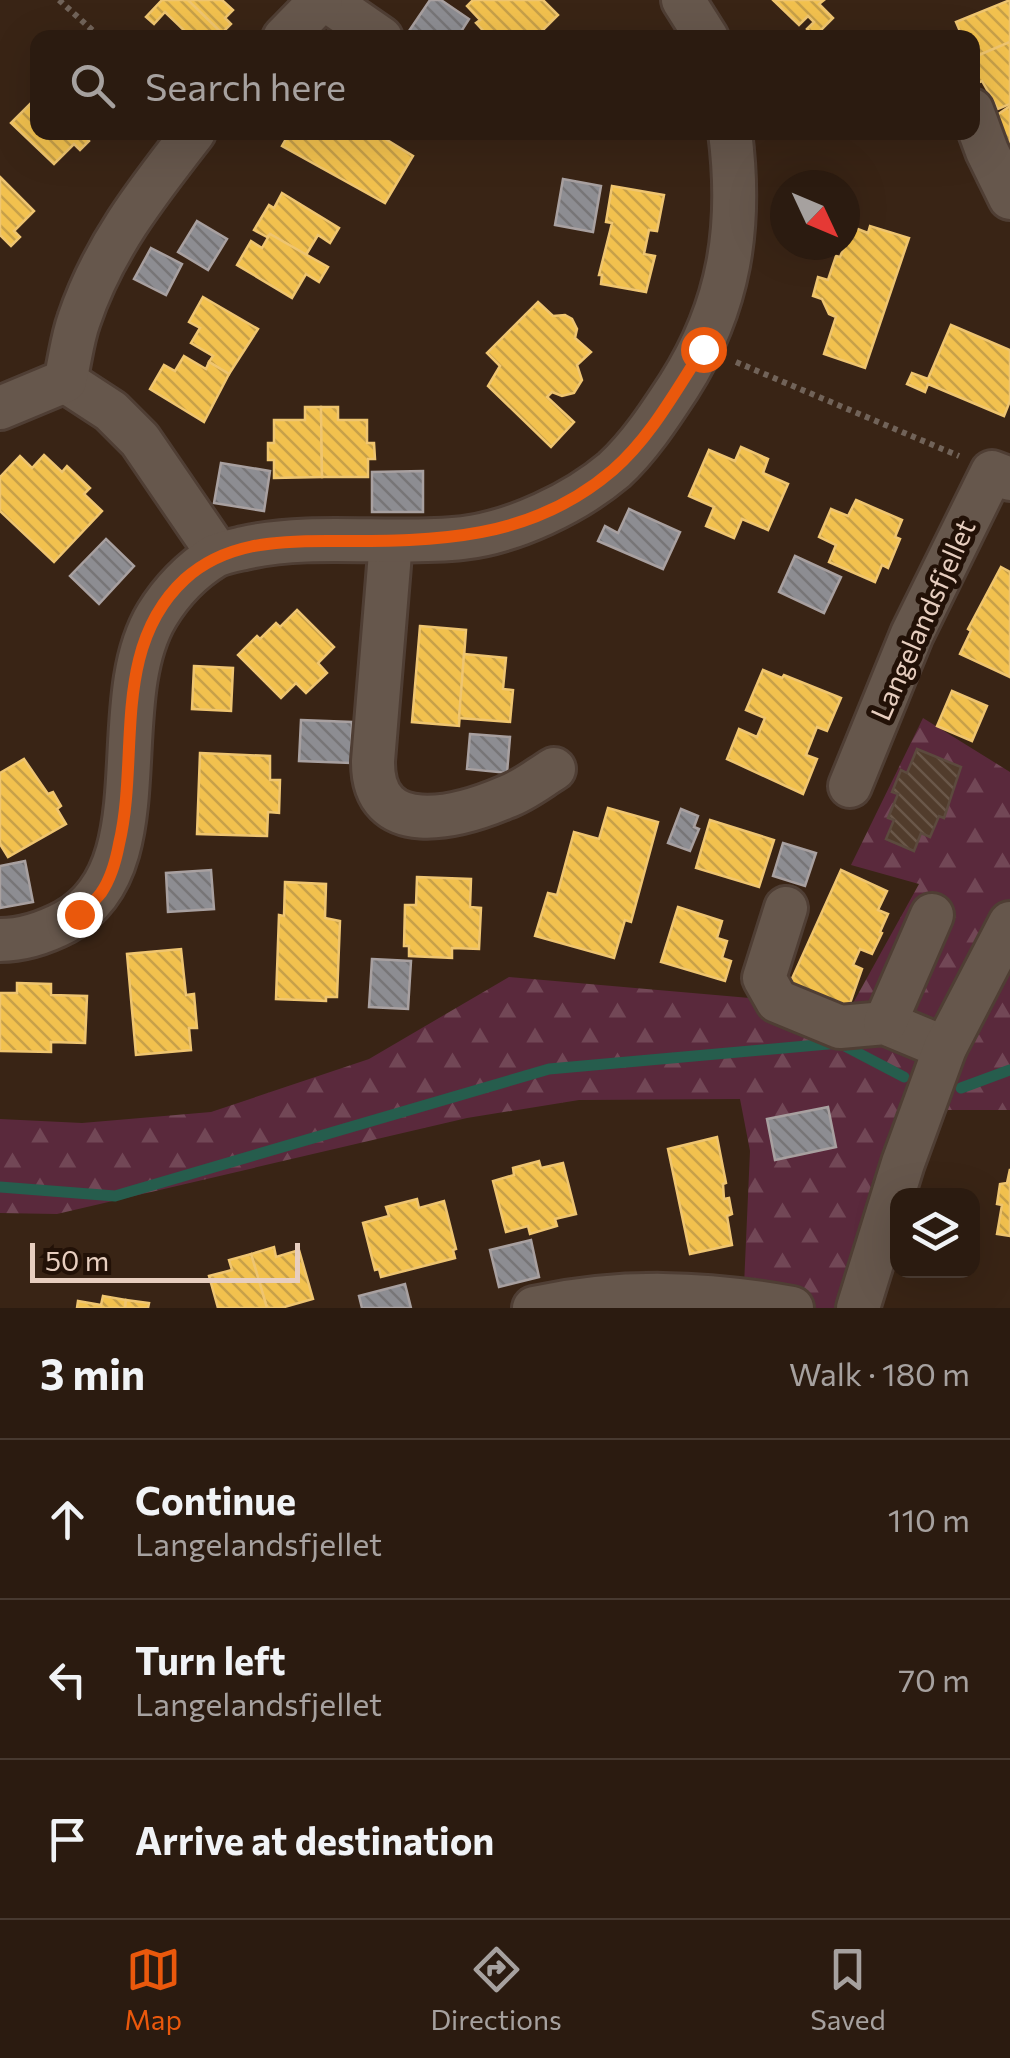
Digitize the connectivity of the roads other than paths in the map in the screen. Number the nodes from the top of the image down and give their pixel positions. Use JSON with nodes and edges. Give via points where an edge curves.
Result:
{"nodes":[{"id":1,"x":323,"y":0,"type":"edge"},
{"id":2,"x":683,"y":0,"type":"edge"},
{"id":3,"x":292,"y":30,"type":"edge"},
{"id":4,"x":368,"y":30,"type":"edge"},
{"id":5,"x":702,"y":30,"type":"edge"},
{"id":6,"x":980,"y":132,"type":"edge"},
{"id":7,"x":188,"y":140,"type":"edge"},
{"id":8,"x":731,"y":140,"type":"edge"},
{"id":9,"x":1010,"y":198,"type":"edge"},
{"id":10,"x":65,"y":381,"type":"junction"},
{"id":11,"x":0,"y":408,"type":"edge"},
{"id":12,"x":1001,"y":476,"type":"edge"},
{"id":13,"x":391,"y":541,"type":"junction"},
{"id":14,"x":218,"y":554,"type":"junction"},
{"id":15,"x":554,"y":769,"type":"dead end"},
{"id":16,"x":850,"y":786,"type":"dead end"},
{"id":17,"x":786,"y":908,"type":"dead end"},
{"id":18,"x":932,"y":914,"type":"dead end"},
{"id":19,"x":1010,"y":923,"type":"edge"},
{"id":20,"x":0,"y":940,"type":"edge"},
{"id":21,"x":992,"y":985,"type":"edge"},
{"id":22,"x":884,"y":1023,"type":"junction"},
{"id":23,"x":946,"y":1048,"type":"junction"},
{"id":24,"x":534,"y":1308,"type":"edge"},
{"id":25,"x":792,"y":1308,"type":"edge"},
{"id":26,"x":858,"y":1308,"type":"edge"}],
"edges":[{"from":1,"to":3,"type":"street"},
{"from":1,"to":4,"type":"street"},
{"from":2,"to":5,"type":"street"},
{"from":6,"to":9,"type":"street"},
{"from":7,"to":10,"type":"street","via":[[99,268]]},
{"from":8,"to":13,"type":"street","via":[[733,230],[723,295],[703,349],[655,423],[613,470],[514,525],[466,538]]},
{"from":10,"to":11,"type":"street"},
{"from":10,"to":14,"type":"street","via":[[140,440]]},
{"from":12,"to":16,"type":"street","name":"Langelandsfjellet","via":[[912,634]]},
{"from":13,"to":14,"type":"street","via":[[274,542]]},
{"from":13,"to":15,"type":"street","via":[[373,761],[377,793],[396,812],[453,813],[509,796]]},
{"from":14,"to":20,"type":"street","via":[[183,581],[156,616],[139,658],[126,818],[101,893],[50,930]]},
{"from":17,"to":22,"type":"street","via":[[764,978],[777,1001],[840,1027]]},
{"from":18,"to":22,"type":"street"},
{"from":19,"to":21,"type":"street"},
{"from":21,"to":23,"type":"street"},
{"from":22,"to":23,"type":"street"},
{"from":23,"to":26,"type":"street"},
{"from":24,"to":25,"type":"street","via":[[642,1293]]}]}
